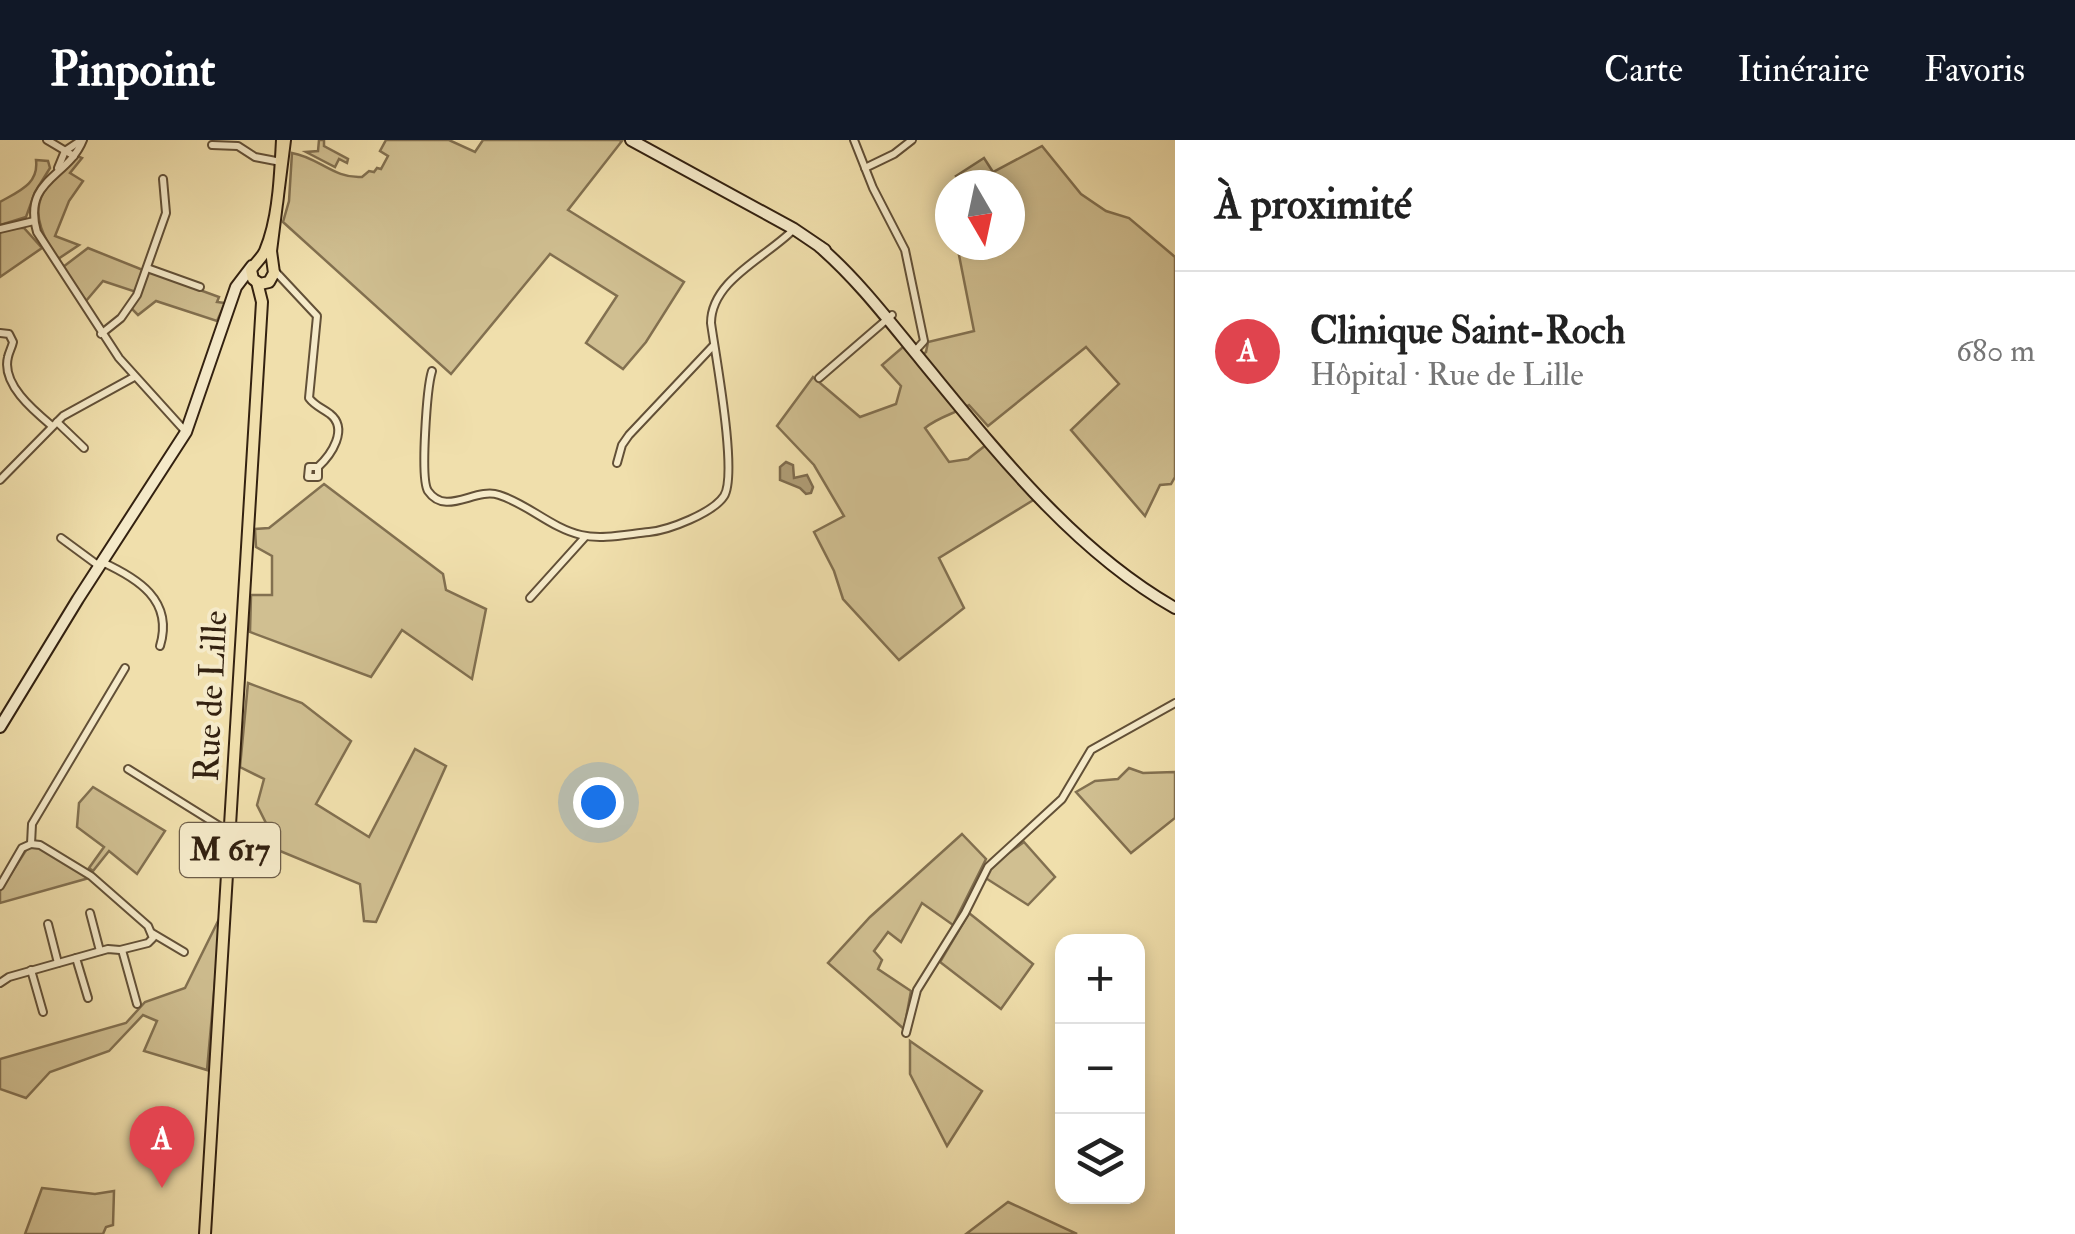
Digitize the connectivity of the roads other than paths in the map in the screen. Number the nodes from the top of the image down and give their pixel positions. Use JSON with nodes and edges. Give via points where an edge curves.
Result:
{"nodes":[{"id":1,"x":47,"y":140,"type":"edge"},
{"id":2,"x":82,"y":140,"type":"edge"},
{"id":3,"x":284,"y":140,"type":"edge"},
{"id":4,"x":631,"y":140,"type":"edge"},
{"id":5,"x":854,"y":140,"type":"edge"},
{"id":6,"x":912,"y":140,"type":"edge"},
{"id":7,"x":212,"y":145,"type":"dead end"},
{"id":8,"x":64,"y":151,"type":"junction"},
{"id":9,"x":74,"y":156,"type":"junction"},
{"id":10,"x":280,"y":162,"type":"junction"},
{"id":11,"x":865,"y":168,"type":"junction"},
{"id":12,"x":57,"y":169,"type":"junction"},
{"id":13,"x":163,"y":179,"type":"dead end"},
{"id":14,"x":34,"y":221,"type":"junction"},
{"id":15,"x":0,"y":228,"type":"edge"},
{"id":16,"x":794,"y":229,"type":"junction"},
{"id":17,"x":254,"y":264,"type":"junction"},
{"id":18,"x":147,"y":268,"type":"junction"},
{"id":19,"x":272,"y":274,"type":"junction"},
{"id":20,"x":255,"y":282,"type":"junction"},
{"id":21,"x":200,"y":287,"type":"dead end"},
{"id":22,"x":890,"y":317,"type":"junction"},
{"id":23,"x":226,"y":322,"type":"junction"},
{"id":24,"x":0,"y":334,"type":"edge"},
{"id":25,"x":101,"y":334,"type":"junction"},
{"id":26,"x":714,"y":346,"type":"junction"},
{"id":27,"x":917,"y":350,"type":"junction"},
{"id":28,"x":3,"y":357,"type":"edge"},
{"id":29,"x":716,"y":366,"type":"junction"},
{"id":30,"x":694,"y":369,"type":"junction"},
{"id":31,"x":432,"y":370,"type":"dead end"},
{"id":32,"x":134,"y":377,"type":"junction"},
{"id":33,"x":819,"y":378,"type":"dead end"},
{"id":34,"x":257,"y":382,"type":"junction"},
{"id":35,"x":54,"y":424,"type":"junction"},
{"id":36,"x":186,"y":432,"type":"junction"},
{"id":37,"x":84,"y":448,"type":"dead end"},
{"id":38,"x":618,"y":463,"type":"dead end"},
{"id":39,"x":318,"y":468,"type":"dead end"},
{"id":40,"x":0,"y":480,"type":"edge"},
{"id":41,"x":586,"y":536,"type":"junction"},
{"id":42,"x":61,"y":538,"type":"dead end"},
{"id":43,"x":100,"y":564,"type":"junction"},
{"id":44,"x":530,"y":598,"type":"dead end"},
{"id":45,"x":1175,"y":608,"type":"edge"},
{"id":46,"x":160,"y":646,"type":"dead end"},
{"id":47,"x":125,"y":668,"type":"dead end"},
{"id":48,"x":1175,"y":703,"type":"edge"},
{"id":49,"x":0,"y":727,"type":"edge"},
{"id":50,"x":128,"y":768,"type":"dead end"},
{"id":51,"x":230,"y":833,"type":"junction"},
{"id":52,"x":32,"y":844,"type":"junction"},
{"id":53,"x":0,"y":886,"type":"edge"},
{"id":54,"x":90,"y":913,"type":"dead end"},
{"id":55,"x":48,"y":924,"type":"dead end"},
{"id":56,"x":152,"y":933,"type":"junction"},
{"id":57,"x":122,"y":950,"type":"junction"},
{"id":58,"x":100,"y":951,"type":"junction"},
{"id":59,"x":184,"y":952,"type":"dead end"},
{"id":60,"x":76,"y":958,"type":"junction"},
{"id":61,"x":58,"y":963,"type":"junction"},
{"id":62,"x":32,"y":970,"type":"junction"},
{"id":63,"x":0,"y":984,"type":"edge"},
{"id":64,"x":88,"y":998,"type":"dead end"},
{"id":65,"x":137,"y":1004,"type":"dead end"},
{"id":66,"x":44,"y":1012,"type":"dead end"},
{"id":67,"x":906,"y":1033,"type":"dead end"},
{"id":68,"x":208,"y":1234,"type":"edge"}],
"edges":[{"from":1,"to":8,"type":"street"},
{"from":2,"to":8,"type":"street"},
{"from":2,"to":9,"type":"street"},
{"from":3,"to":10,"type":"main road","number":"M 617"},
{"from":3,"to":19,"type":"main road","name":"Rue de Lille","number":"M 617"},
{"from":4,"to":16,"type":"main road"},
{"from":5,"to":11,"type":"street"},
{"from":6,"to":11,"type":"street"},
{"from":7,"to":10,"type":"street","via":[[238,146],[255,158]]},
{"from":8,"to":9,"type":"street"},
{"from":8,"to":12,"type":"street"},
{"from":9,"to":12,"type":"street"},
{"from":10,"to":17,"type":"main road","number":"M 617","via":[[266,248]]},
{"from":11,"to":27,"type":"street","via":[[907,257],[924,341]]},
{"from":12,"to":14,"type":"street","via":[[37,194]]},
{"from":13,"to":18,"type":"street","via":[[167,210]]},
{"from":14,"to":15,"type":"street"},
{"from":14,"to":25,"type":"street"},
{"from":16,"to":22,"type":"main road","via":[[820,246]]},
{"from":16,"to":26,"type":"street","via":[[715,301]]},
{"from":17,"to":19,"type":"main road","via":[[266,261]]},
{"from":17,"to":20,"type":"main road","name":"Rue de Lille"},
{"from":17,"to":23,"type":"main road","via":[[237,285]]},
{"from":18,"to":21,"type":"street"},
{"from":18,"to":25,"type":"street","via":[[128,311]]},
{"from":19,"to":20,"type":"main road"},
{"from":19,"to":34,"type":"main road","name":"Rue de Lille","number":"M 617"},
{"from":19,"to":39,"type":"street","via":[[318,318],[309,398],[337,423],[335,448]]},
{"from":20,"to":23,"type":"main road","via":[[241,287]]},
{"from":20,"to":34,"type":"main road","name":"Rue de Lille","number":"M 617","via":[[262,297]]},
{"from":22,"to":27,"type":"main road"},
{"from":22,"to":33,"type":"street"},
{"from":23,"to":36,"type":"main road"},
{"from":24,"to":28,"type":"street","via":[[14,342]]},
{"from":25,"to":32,"type":"street"},
{"from":26,"to":29,"type":"street"},
{"from":26,"to":30,"type":"street"},
{"from":27,"to":45,"type":"main road","via":[[1038,495],[1096,551]]},
{"from":28,"to":35,"type":"street","via":[[23,399]]},
{"from":29,"to":30,"type":"street"},
{"from":29,"to":41,"type":"street","via":[[729,465],[723,498],[663,530]]},
{"from":30,"to":38,"type":"street","via":[[629,435]]},
{"from":31,"to":41,"type":"street","via":[[423,474],[429,493],[448,503],[497,494]]},
{"from":32,"to":35,"type":"street"},
{"from":32,"to":36,"type":"street"},
{"from":34,"to":51,"type":"main road","name":"Rue de Lille","number":"M 617"},
{"from":35,"to":37,"type":"street"},
{"from":35,"to":40,"type":"street"},
{"from":36,"to":43,"type":"main road"},
{"from":41,"to":44,"type":"street"},
{"from":42,"to":43,"type":"street"},
{"from":43,"to":46,"type":"street","via":[[132,575],[150,594],[162,622]]},
{"from":43,"to":49,"type":"main road"},
{"from":47,"to":52,"type":"street","via":[[32,824]]},
{"from":48,"to":67,"type":"street","via":[[1094,748],[1062,799],[991,863],[917,990]]},
{"from":50,"to":51,"type":"street"},
{"from":51,"to":68,"type":"main road","name":"Rue de Lille","number":"M 617"},
{"from":52,"to":53,"type":"street","via":[[22,848]]},
{"from":52,"to":56,"type":"street","via":[[91,876]]},
{"from":54,"to":58,"type":"street"},
{"from":55,"to":61,"type":"street"},
{"from":56,"to":57,"type":"street","via":[[150,942]]},
{"from":56,"to":59,"type":"street"},
{"from":57,"to":58,"type":"street"},
{"from":57,"to":65,"type":"street"},
{"from":58,"to":60,"type":"street"},
{"from":60,"to":61,"type":"street"},
{"from":60,"to":64,"type":"street"},
{"from":61,"to":62,"type":"street"},
{"from":62,"to":63,"type":"street"},
{"from":62,"to":66,"type":"street"}]}
